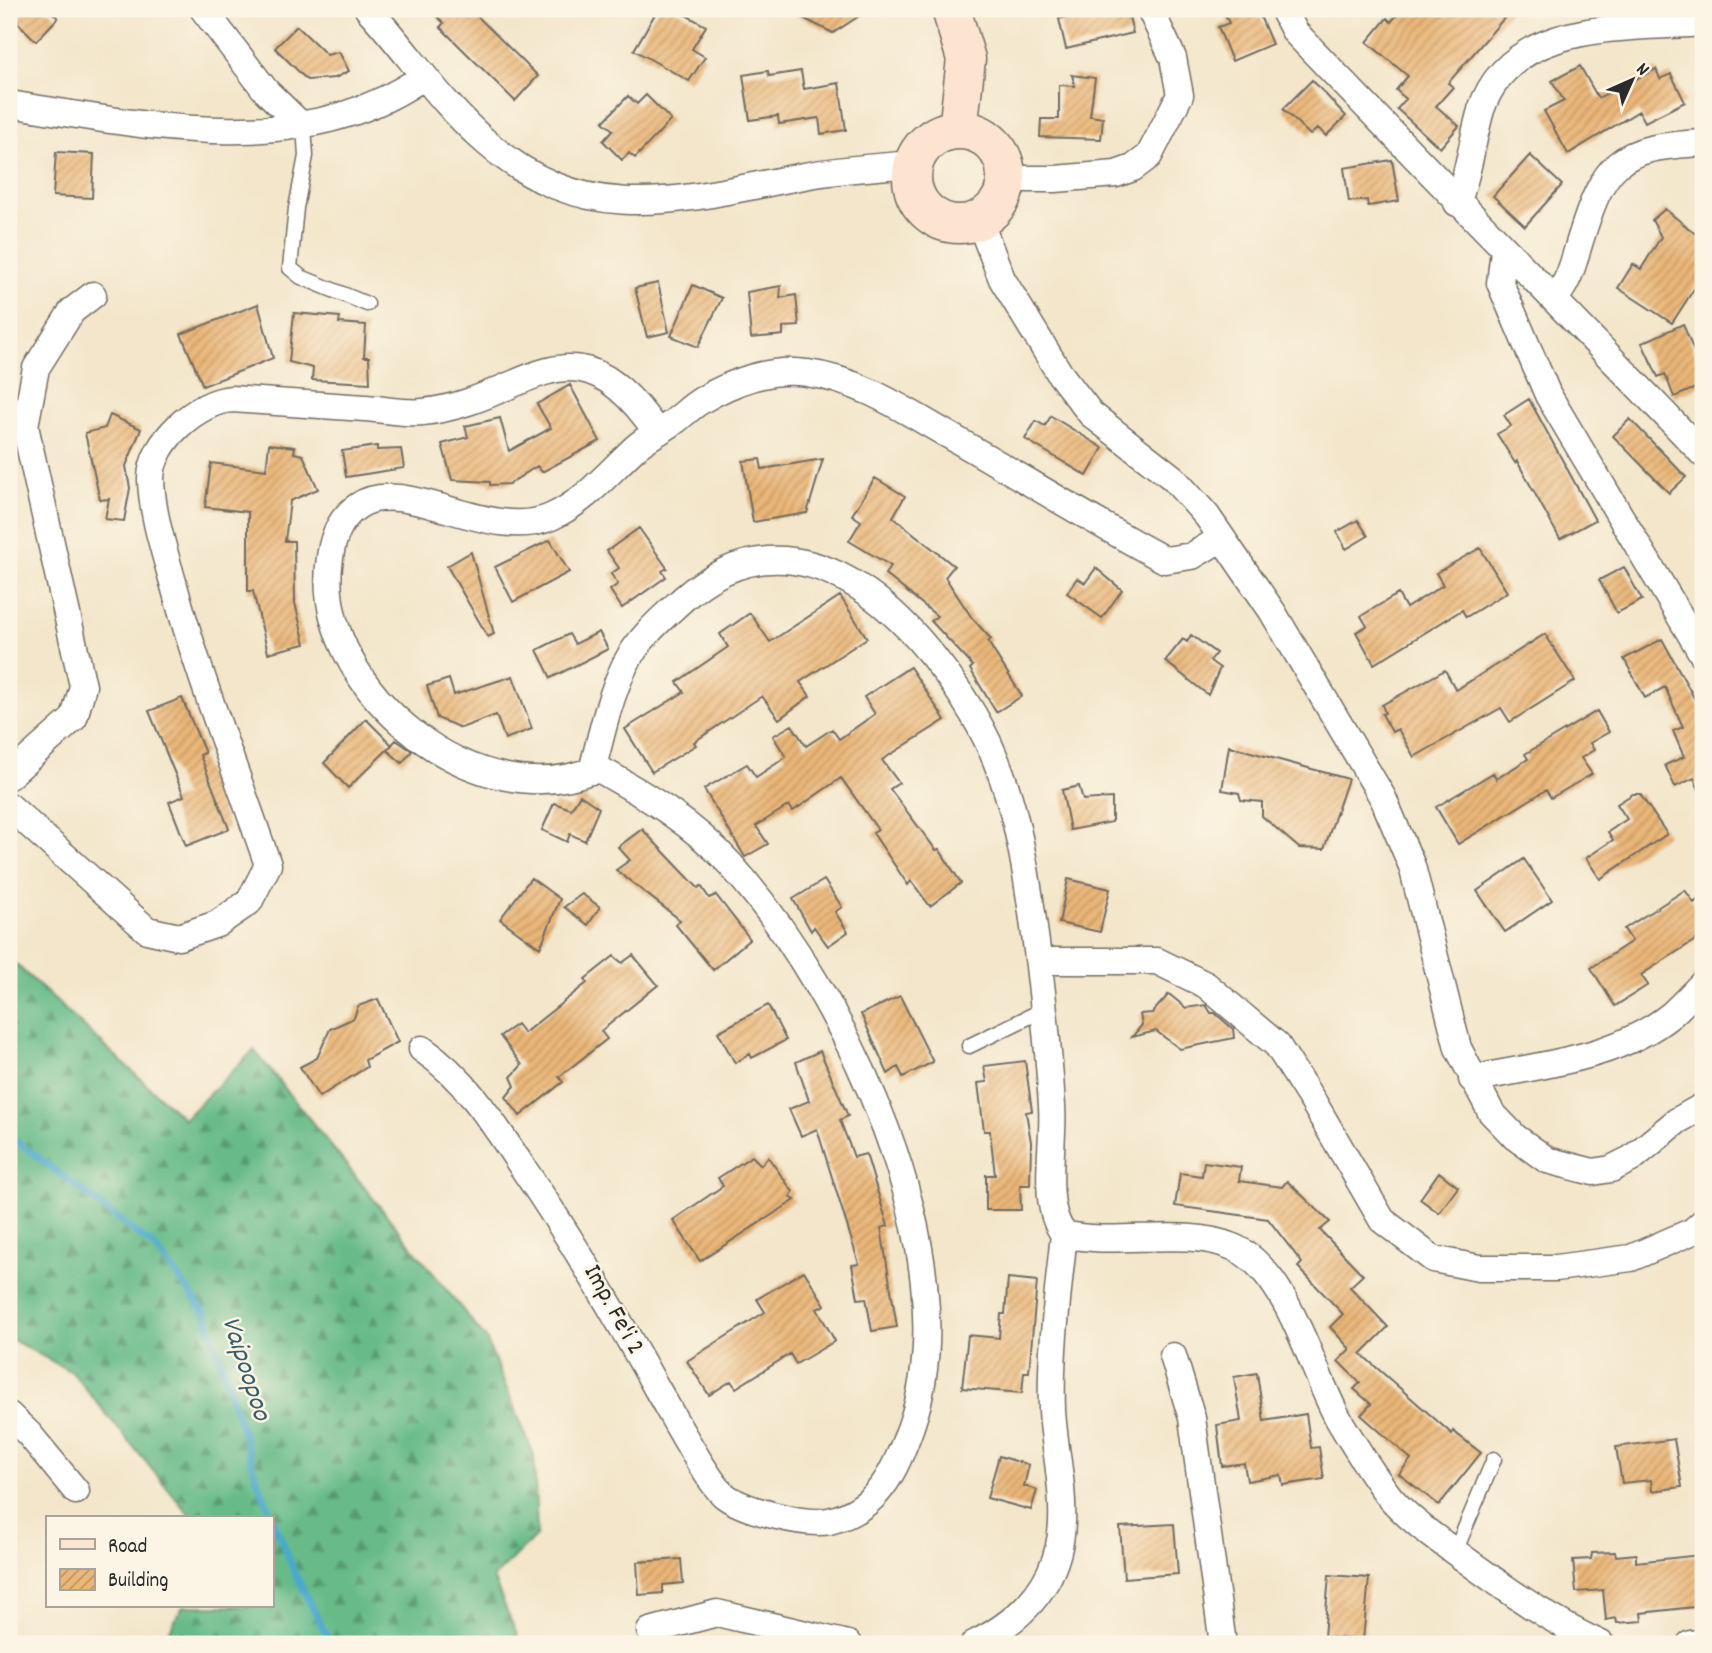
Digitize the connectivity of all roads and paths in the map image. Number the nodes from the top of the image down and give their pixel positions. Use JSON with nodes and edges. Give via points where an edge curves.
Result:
{"nodes":[{"id":1,"x":203,"y":9,"type":"edge"},
{"id":2,"x":368,"y":9,"type":"edge"},
{"id":3,"x":951,"y":9,"type":"edge"},
{"id":4,"x":1150,"y":9,"type":"edge"},
{"id":5,"x":1283,"y":9,"type":"edge"},
{"id":6,"x":1703,"y":23,"type":"edge"},
{"id":7,"x":424,"y":76,"type":"junction"},
{"id":8,"x":9,"y":104,"type":"edge"},
{"id":9,"x":303,"y":126,"type":"junction"},
{"id":10,"x":958,"y":130,"type":"junction"},
{"id":11,"x":1703,"y":143,"type":"edge"},
{"id":12,"x":914,"y":164,"type":"junction"},
{"id":13,"x":1006,"y":179,"type":"junction"},
{"id":14,"x":1457,"y":203,"type":"junction"},
{"id":15,"x":979,"y":220,"type":"junction"},
{"id":16,"x":1504,"y":250,"type":"junction"},
{"id":17,"x":93,"y":295,"type":"dead end"},
{"id":18,"x":1555,"y":298,"type":"junction"},
{"id":19,"x":367,"y":304,"type":"dead end"},
{"id":20,"x":656,"y":431,"type":"junction"},
{"id":21,"x":1703,"y":454,"type":"edge"},
{"id":22,"x":1223,"y":538,"type":"junction"},
{"id":23,"x":1703,"y":655,"type":"edge"},
{"id":24,"x":592,"y":771,"type":"junction"},
{"id":25,"x":9,"y":776,"type":"edge"},
{"id":26,"x":9,"y":806,"type":"edge"},
{"id":27,"x":1039,"y":961,"type":"junction"},
{"id":28,"x":1703,"y":983,"type":"edge"},
{"id":29,"x":1045,"y":1009,"type":"junction"},
{"id":30,"x":969,"y":1046,"type":"dead end"},
{"id":31,"x":422,"y":1049,"type":"dead end"},
{"id":32,"x":1472,"y":1079,"type":"junction"},
{"id":33,"x":1703,"y":1106,"type":"edge"},
{"id":34,"x":1703,"y":1222,"type":"edge"},
{"id":35,"x":1064,"y":1234,"type":"junction"},
{"id":36,"x":1173,"y":1356,"type":"dead end"},
{"id":37,"x":9,"y":1415,"type":"edge"},
{"id":38,"x":1493,"y":1459,"type":"dead end"},
{"id":39,"x":76,"y":1491,"type":"dead end"},
{"id":40,"x":1455,"y":1552,"type":"junction"},
{"id":41,"x":650,"y":1631,"type":"dead end"},
{"id":42,"x":9,"y":1637,"type":"edge"},
{"id":43,"x":1703,"y":1642,"type":"edge"},
{"id":44,"x":12,"y":1644,"type":"edge"},
{"id":45,"x":848,"y":1644,"type":"edge"},
{"id":46,"x":974,"y":1644,"type":"edge"},
{"id":47,"x":1223,"y":1644,"type":"edge"},
{"id":48,"x":1601,"y":1644,"type":"edge"},
{"id":49,"x":1690,"y":1644,"type":"edge"}],
"edges":[{"from":1,"to":9,"type":"street","via":[[266,90]]},
{"from":2,"to":7,"type":"street"},
{"from":3,"to":10,"type":"main road","via":[[966,59]]},
{"from":4,"to":13,"type":"street","via":[[1172,58],[1180,95],[1149,156],[1116,174]]},
{"from":5,"to":14,"type":"street","via":[[1295,32]]},
{"from":6,"to":14,"type":"street","via":[[1561,36],[1524,54],[1489,93]]},
{"from":7,"to":9,"type":"street","via":[[402,92],[341,118]]},
{"from":7,"to":12,"type":"street","via":[[485,142],[527,173],[597,198],[641,202],[690,198],[804,176]]},
{"from":8,"to":9,"type":"street","via":[[228,130]]},
{"from":9,"to":19,"type":"lane","via":[[306,156],[290,268]]},
{"from":10,"to":12,"type":"main road","via":[[936,136]]},
{"from":10,"to":13,"type":"main road","via":[[973,132],[998,150]]},
{"from":11,"to":18,"type":"street","via":[[1646,148],[1620,163],[1595,195],[1567,284]]},
{"from":12,"to":15,"type":"main road","via":[[914,187],[933,216],[956,225]]},
{"from":13,"to":15,"type":"main road","via":[[999,204]]},
{"from":14,"to":16,"type":"street"},
{"from":15,"to":22,"type":"street","via":[[1002,279],[1084,406],[1173,478]]},
{"from":16,"to":18,"type":"street"},
{"from":16,"to":23,"type":"street","via":[[1500,283],[1548,395]]},
{"from":17,"to":25,"type":"street","via":[[72,311],[36,368],[24,426],[83,686],[74,718]]},
{"from":18,"to":21,"type":"street"},
{"from":20,"to":22,"type":"street","via":[[736,383],[775,372],[806,372],[855,384],[1165,560],[1192,556]]},
{"from":20,"to":24,"type":"street","via":[[580,502],[544,520],[505,525],[382,498],[363,503],[348,514],[331,549],[328,578],[338,635],[367,687],[401,722],[442,751],[507,779],[568,780]]},
{"from":20,"to":26,"type":"street","via":[[640,408],[607,377],[571,368],[551,370],[473,400],[422,412],[232,399],[203,406],[167,440],[153,467],[159,534],[188,634],[268,864],[249,902],[217,924],[179,937],[158,933],[147,930]]},
{"from":22,"to":32,"type":"street","via":[[1383,798],[1412,866],[1458,1048]]},
{"from":24,"to":27,"type":"street","via":[[626,663],[664,616],[701,583],[727,568],[765,558],[833,571],[867,591],[905,626],[938,662],[979,725],[997,760],[1020,829]]},
{"from":24,"to":31,"type":"street","name":"Imp. Fe'i 2","via":[[597,768],[650,798],[731,864],[815,981],[861,1063],[910,1201],[924,1293],[925,1355],[918,1406],[901,1454],[869,1505],[813,1523],[774,1515],[726,1497],[669,1410],[578,1248],[461,1082]]},
{"from":27,"to":29,"type":"street"},
{"from":27,"to":34,"type":"street","via":[[1157,961],[1206,985],[1277,1045],[1382,1220],[1433,1259],[1479,1268],[1544,1268],[1619,1260],[1693,1231]]},
{"from":28,"to":32,"type":"street","via":[[1671,1015],[1619,1044]]},
{"from":29,"to":30,"type":"lane"},
{"from":29,"to":35,"type":"street","via":[[1053,1110],[1051,1214]]},
{"from":32,"to":33,"type":"street","via":[[1491,1112],[1515,1137],[1547,1160],[1593,1172],[1611,1170],[1631,1159]]},
{"from":35,"to":40,"type":"street","via":[[1085,1239],[1194,1239],[1233,1247],[1261,1268],[1284,1302],[1339,1419],[1389,1496]]},
{"from":35,"to":46,"type":"street","via":[[1052,1408],[1062,1522],[1052,1571],[1021,1615]]},
{"from":36,"to":47,"type":"street","via":[[1192,1419]]},
{"from":37,"to":39,"type":"street"},
{"from":38,"to":40,"type":"lane"},
{"from":40,"to":48,"type":"street","via":[[1559,1625]]},
{"from":41,"to":45,"type":"street","via":[[716,1613]]},
{"from":42,"to":44,"type":"lane"},
{"from":43,"to":49,"type":"street"}]}
